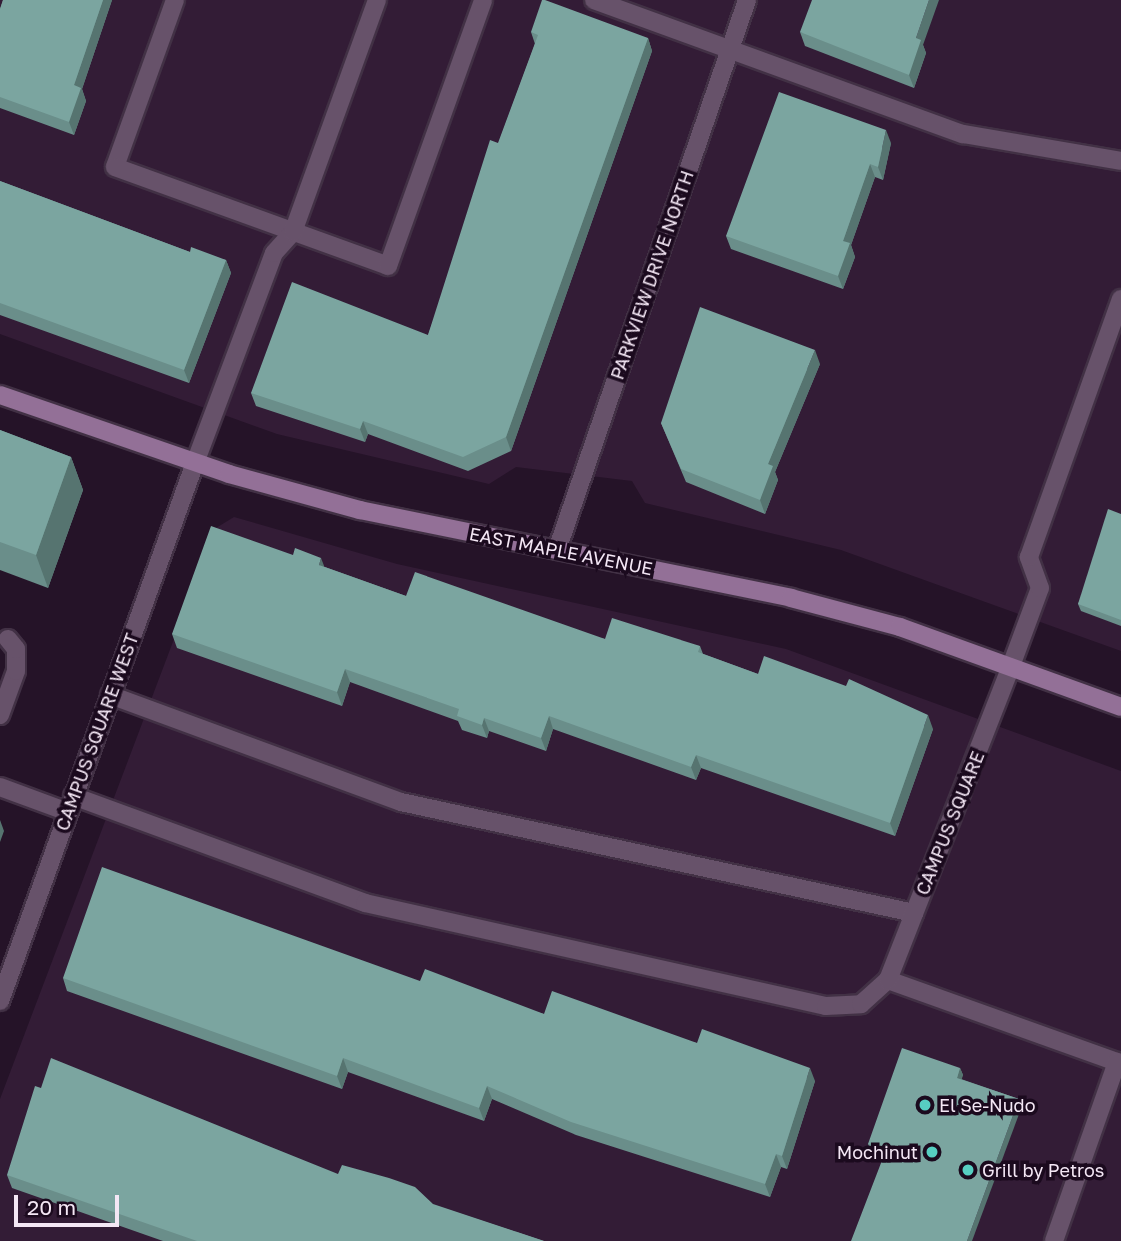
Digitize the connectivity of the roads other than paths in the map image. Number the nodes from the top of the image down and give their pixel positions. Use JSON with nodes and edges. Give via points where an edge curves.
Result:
{"nodes":[{"id":1,"x":176,"y":0,"type":"edge"},
{"id":2,"x":377,"y":0,"type":"edge"},
{"id":3,"x":483,"y":0,"type":"edge"},
{"id":4,"x":594,"y":0,"type":"edge"},
{"id":5,"x":747,"y":0,"type":"edge"},
{"id":6,"x":730,"y":49,"type":"junction"},
{"id":7,"x":1121,"y":161,"type":"edge"},
{"id":8,"x":293,"y":232,"type":"junction"},
{"id":9,"x":1121,"y":299,"type":"edge"},
{"id":10,"x":0,"y":395,"type":"edge"},
{"id":11,"x":195,"y":463,"type":"junction"},
{"id":12,"x":557,"y":550,"type":"junction"},
{"id":13,"x":8,"y":639,"type":"dead end"},
{"id":14,"x":1011,"y":666,"type":"junction"},
{"id":15,"x":110,"y":695,"type":"junction"},
{"id":16,"x":1121,"y":707,"type":"edge"},
{"id":17,"x":0,"y":715,"type":"edge"},
{"id":18,"x":0,"y":787,"type":"edge"},
{"id":19,"x":71,"y":804,"type":"junction"},
{"id":20,"x":914,"y":914,"type":"junction"},
{"id":21,"x":888,"y":980,"type":"junction"},
{"id":22,"x":0,"y":1002,"type":"edge"},
{"id":23,"x":1119,"y":1063,"type":"edge"},
{"id":24,"x":1054,"y":1241,"type":"edge"}],
"edges":[{"from":1,"to":8,"type":"street","via":[[115,167]]},
{"from":2,"to":8,"type":"street","name":"CAMPUS SQUARE WEST"},
{"from":3,"to":8,"type":"street","via":[[388,266]]},
{"from":4,"to":6,"type":"street"},
{"from":5,"to":6,"type":"street","name":"PARKVIEW DRIVE NORTH"},
{"from":6,"to":7,"type":"street","via":[[963,134]]},
{"from":6,"to":12,"type":"street","name":"PARKVIEW DRIVE NORTH"},
{"from":8,"to":11,"type":"street","name":"CAMPUS SQUARE WEST","via":[[274,253]]},
{"from":9,"to":14,"type":"street","name":"CAMPUS SQUARE","via":[[1029,557],[1040,588]]},
{"from":10,"to":11,"type":"street","name":"EAST MAPLE AVENUE"},
{"from":11,"to":12,"type":"street","name":"EAST MAPLE AVENUE","via":[[360,510]]},
{"from":11,"to":15,"type":"street","name":"CAMPUS SQUARE WEST"},
{"from":12,"to":14,"type":"street","name":"EAST MAPLE AVENUE","via":[[791,598]]},
{"from":13,"to":17,"type":"street","via":[[16,649],[16,671]]},
{"from":14,"to":16,"type":"street","name":"EAST MAPLE AVENUE"},
{"from":14,"to":20,"type":"street","name":"CAMPUS SQUARE"},
{"from":15,"to":19,"type":"street","name":"CAMPUS SQUARE WEST"},
{"from":15,"to":20,"type":"street","via":[[401,802]]},
{"from":18,"to":19,"type":"street"},
{"from":19,"to":21,"type":"street","via":[[365,903],[826,1006],[861,1004]]},
{"from":19,"to":22,"type":"street","name":"CAMPUS SQUARE WEST"},
{"from":20,"to":21,"type":"street","name":"CAMPUS SQUARE"},
{"from":21,"to":23,"type":"street"},
{"from":23,"to":24,"type":"street"}]}
